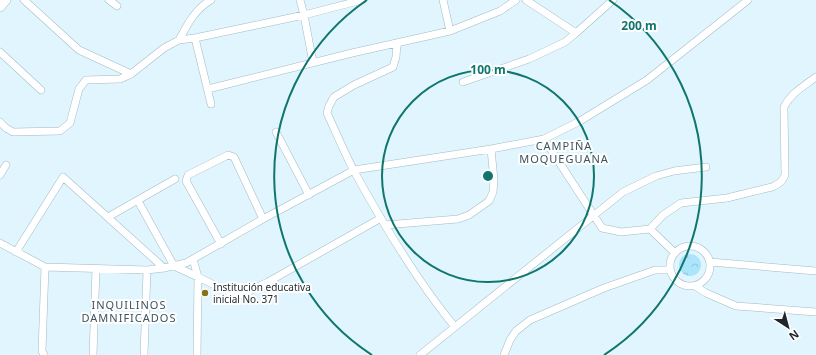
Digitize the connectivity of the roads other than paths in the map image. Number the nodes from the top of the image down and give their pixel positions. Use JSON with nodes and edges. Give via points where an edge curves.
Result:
{"nodes":[{"id":1,"x":6,"y":0,"type":"edge"},
{"id":2,"x":24,"y":0,"type":"edge"},
{"id":3,"x":109,"y":0,"type":"edge"},
{"id":4,"x":211,"y":0,"type":"edge"},
{"id":5,"x":300,"y":0,"type":"edge"},
{"id":6,"x":362,"y":0,"type":"edge"},
{"id":7,"x":443,"y":0,"type":"edge"},
{"id":8,"x":516,"y":0,"type":"edge"},
{"id":9,"x":526,"y":0,"type":"edge"},
{"id":10,"x":613,"y":0,"type":"edge"},
{"id":11,"x":748,"y":0,"type":"edge"},
{"id":12,"x":354,"y":1,"type":"edge"},
{"id":13,"x":117,"y":6,"type":"dead end"},
{"id":14,"x":0,"y":7,"type":"edge"},
{"id":15,"x":304,"y":14,"type":"junction"},
{"id":16,"x":450,"y":31,"type":"junction"},
{"id":17,"x":576,"y":34,"type":"junction"},
{"id":18,"x":195,"y":38,"type":"junction"},
{"id":19,"x":179,"y":40,"type":"junction"},
{"id":20,"x":397,"y":44,"type":"junction"},
{"id":21,"x":0,"y":52,"type":"edge"},
{"id":22,"x":313,"y":63,"type":"junction"},
{"id":23,"x":131,"y":74,"type":"junction"},
{"id":24,"x":816,"y":77,"type":"edge"},
{"id":25,"x":463,"y":82,"type":"dead end"},
{"id":26,"x":208,"y":89,"type":"junction"},
{"id":27,"x":41,"y":90,"type":"dead end"},
{"id":28,"x":211,"y":104,"type":"dead end"},
{"id":29,"x":0,"y":122,"type":"edge"},
{"id":30,"x":276,"y":132,"type":"dead end"},
{"id":31,"x":544,"y":139,"type":"junction"},
{"id":32,"x":491,"y":149,"type":"junction"},
{"id":33,"x":6,"y":165,"type":"dead end"},
{"id":34,"x":706,"y":168,"type":"dead end"},
{"id":35,"x":354,"y":170,"type":"junction"},
{"id":36,"x":0,"y":175,"type":"edge"},
{"id":37,"x":175,"y":179,"type":"dead end"},
{"id":38,"x":309,"y":195,"type":"junction"},
{"id":39,"x":138,"y":201,"type":"junction"},
{"id":40,"x":593,"y":215,"type":"junction"},
{"id":41,"x":108,"y":217,"type":"junction"},
{"id":42,"x":381,"y":218,"type":"junction"},
{"id":43,"x":264,"y":219,"type":"junction"},
{"id":44,"x":385,"y":226,"type":"junction"},
{"id":45,"x":650,"y":229,"type":"junction"},
{"id":46,"x":0,"y":243,"type":"edge"},
{"id":47,"x":221,"y":244,"type":"junction"},
{"id":48,"x":16,"y":252,"type":"junction"},
{"id":49,"x":674,"y":253,"type":"junction"},
{"id":50,"x":193,"y":259,"type":"junction"},
{"id":51,"x":710,"y":262,"type":"junction"},
{"id":52,"x":174,"y":266,"type":"junction"},
{"id":53,"x":45,"y":267,"type":"junction"},
{"id":54,"x":164,"y":268,"type":"junction"},
{"id":55,"x":96,"y":269,"type":"junction"},
{"id":56,"x":147,"y":270,"type":"junction"},
{"id":57,"x":670,"y":270,"type":"junction"},
{"id":58,"x":816,"y":271,"type":"edge"},
{"id":59,"x":198,"y":276,"type":"junction"},
{"id":60,"x":695,"y":286,"type":"junction"},
{"id":61,"x":816,"y":312,"type":"edge"},
{"id":62,"x":454,"y":327,"type":"junction"},
{"id":63,"x":44,"y":355,"type":"edge"},
{"id":64,"x":93,"y":355,"type":"edge"},
{"id":65,"x":144,"y":355,"type":"edge"},
{"id":66,"x":197,"y":355,"type":"edge"},
{"id":67,"x":420,"y":355,"type":"edge"},
{"id":68,"x":504,"y":355,"type":"edge"}],
"edges":[{"from":1,"to":14,"type":"street"},
{"from":2,"to":23,"type":"street","via":[[79,50]]},
{"from":3,"to":13,"type":"street"},
{"from":4,"to":19,"type":"street","via":[[192,16]]},
{"from":5,"to":15,"type":"street"},
{"from":6,"to":12,"type":"street"},
{"from":7,"to":16,"type":"street"},
{"from":8,"to":16,"type":"street","via":[[500,11]]},
{"from":9,"to":17,"type":"street"},
{"from":10,"to":17,"type":"street"},
{"from":11,"to":31,"type":"street","via":[[647,80],[580,121]]},
{"from":12,"to":15,"type":"street"},
{"from":15,"to":18,"type":"street"},
{"from":15,"to":22,"type":"street"},
{"from":16,"to":20,"type":"street"},
{"from":17,"to":25,"type":"street","via":[[529,59]]},
{"from":18,"to":19,"type":"street"},
{"from":18,"to":26,"type":"street"},
{"from":19,"to":23,"type":"street","via":[[164,48]]},
{"from":20,"to":22,"type":"street"},
{"from":20,"to":35,"type":"street","via":[[393,66],[334,97],[329,106],[327,113]]},
{"from":21,"to":27,"type":"street"},
{"from":22,"to":26,"type":"street"},
{"from":23,"to":29,"type":"street","via":[[120,79],[86,80],[79,89],[70,123],[60,131],[13,132]]},
{"from":24,"to":45,"type":"street","via":[[792,96],[784,107],[783,181],[772,187],[727,198],[681,203],[663,215]]},
{"from":26,"to":28,"type":"street"},
{"from":30,"to":38,"type":"street"},
{"from":31,"to":32,"type":"street"},
{"from":31,"to":40,"type":"street"},
{"from":32,"to":35,"type":"street"},
{"from":32,"to":44,"type":"street","via":[[494,180],[489,201],[458,219]]},
{"from":33,"to":36,"type":"street"},
{"from":34,"to":40,"type":"street","via":[[674,171],[656,176],[623,192]]},
{"from":35,"to":38,"type":"street"},
{"from":35,"to":42,"type":"street"},
{"from":37,"to":39,"type":"street"},
{"from":38,"to":43,"type":"street"},
{"from":39,"to":41,"type":"street"},
{"from":39,"to":52,"type":"street"},
{"from":40,"to":45,"type":"street","via":[[602,228],[621,232]]},
{"from":40,"to":62,"type":"street"},
{"from":41,"to":48,"type":"street","via":[[63,177]]},
{"from":41,"to":54,"type":"street"},
{"from":42,"to":44,"type":"street"},
{"from":42,"to":59,"type":"street","via":[[268,282],[238,296]]},
{"from":43,"to":47,"type":"street"},
{"from":43,"to":47,"type":"street","via":[[234,157],[228,155],[188,175],[186,182]]},
{"from":44,"to":62,"type":"street","via":[[434,302]]},
{"from":45,"to":49,"type":"street"},
{"from":46,"to":48,"type":"street"},
{"from":47,"to":50,"type":"street"},
{"from":48,"to":53,"type":"street"},
{"from":49,"to":51,"type":"street","via":[[680,248],[692,245],[704,251]]},
{"from":49,"to":57,"type":"street"},
{"from":50,"to":52,"type":"street"},
{"from":50,"to":59,"type":"street"},
{"from":51,"to":58,"type":"street"},
{"from":51,"to":60,"type":"street","via":[[708,277]]},
{"from":52,"to":54,"type":"street"},
{"from":52,"to":59,"type":"street"},
{"from":53,"to":55,"type":"street"},
{"from":53,"to":63,"type":"street","via":[[42,351]]},
{"from":54,"to":56,"type":"street"},
{"from":55,"to":56,"type":"street"},
{"from":55,"to":64,"type":"street"},
{"from":56,"to":65,"type":"street"},
{"from":57,"to":60,"type":"street","via":[[676,281]]},
{"from":57,"to":68,"type":"street","via":[[655,270],[611,285],[530,320],[516,331]]},
{"from":59,"to":66,"type":"street"},
{"from":60,"to":61,"type":"street","via":[[736,306]]},
{"from":62,"to":67,"type":"street"}]}
